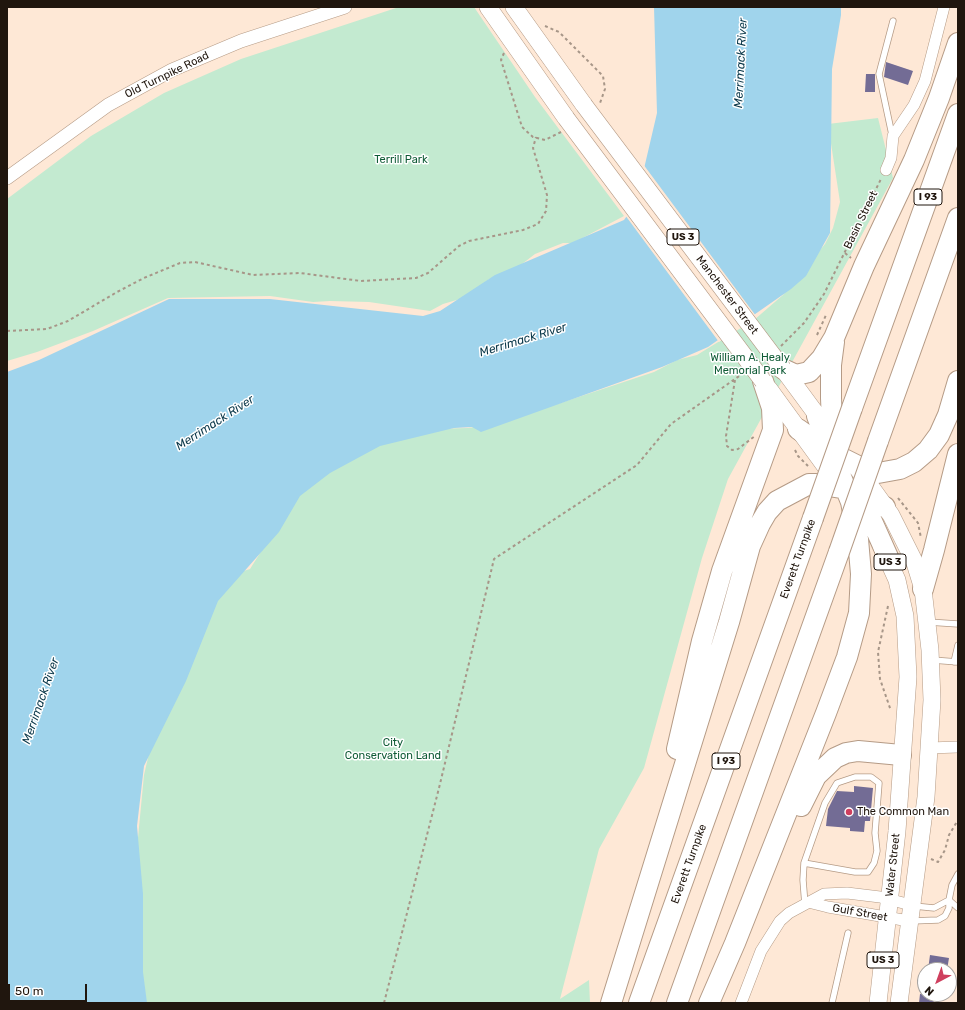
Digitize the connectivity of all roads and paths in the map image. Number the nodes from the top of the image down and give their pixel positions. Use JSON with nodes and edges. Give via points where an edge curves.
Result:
{"nodes":[{"id":1,"x":345,"y":7,"type":"edge"},
{"id":2,"x":488,"y":7,"type":"edge"},
{"id":3,"x":514,"y":7,"type":"edge"},
{"id":4,"x":944,"y":7,"type":"edge"},
{"id":5,"x":893,"y":21,"type":"dead end"},
{"id":6,"x":958,"y":43,"type":"edge"},
{"id":7,"x":958,"y":114,"type":"edge"},
{"id":8,"x":892,"y":136,"type":"junction"},
{"id":9,"x":536,"y":137,"type":"dead end"},
{"id":10,"x":886,"y":170,"type":"joint"},
{"id":11,"x":7,"y":178,"type":"edge"},
{"id":12,"x":958,"y":218,"type":"edge"},
{"id":13,"x":7,"y":331,"type":"edge"},
{"id":14,"x":834,"y":338,"type":"junction"},
{"id":15,"x":778,"y":348,"type":"dead end"},
{"id":16,"x":783,"y":369,"type":"junction"},
{"id":17,"x":755,"y":376,"type":"junction"},
{"id":18,"x":735,"y":380,"type":"junction"},
{"id":19,"x":958,"y":381,"type":"edge"},
{"id":20,"x":817,"y":416,"type":"joint"},
{"id":21,"x":798,"y":429,"type":"junction"},
{"id":22,"x":760,"y":432,"type":"dead end"},
{"id":23,"x":958,"y":454,"type":"edge"},
{"id":24,"x":842,"y":455,"type":"junction"},
{"id":25,"x":850,"y":493,"type":"junction"},
{"id":26,"x":891,"y":502,"type":"junction"},
{"id":27,"x":922,"y":540,"type":"dead end"},
{"id":28,"x":888,"y":557,"type":"joint"},
{"id":29,"x":923,"y":589,"type":"junction"},
{"id":30,"x":889,"y":605,"type":"dead end"},
{"id":31,"x":927,"y":622,"type":"junction"},
{"id":32,"x":958,"y":624,"type":"edge"},
{"id":33,"x":958,"y":645,"type":"edge"},
{"id":34,"x":931,"y":659,"type":"junction"},
{"id":35,"x":956,"y":662,"type":"edge"},
{"id":36,"x":892,"y":713,"type":"dead end"},
{"id":37,"x":958,"y":747,"type":"edge"},
{"id":38,"x":929,"y":748,"type":"junction"},
{"id":39,"x":901,"y":755,"type":"junction"},
{"id":40,"x":958,"y":820,"type":"edge"},
{"id":41,"x":885,"y":854,"type":"junction"},
{"id":42,"x":932,"y":859,"type":"dead end"},
{"id":43,"x":804,"y":863,"type":"junction"},
{"id":44,"x":958,"y":874,"type":"edge"},
{"id":45,"x":889,"y":899,"type":"junction"},
{"id":46,"x":949,"y":900,"type":"junction"},
{"id":47,"x":808,"y":904,"type":"junction"},
{"id":48,"x":641,"y":906,"type":"junction"},
{"id":49,"x":958,"y":908,"type":"edge"},
{"id":50,"x":747,"y":913,"type":"junction"},
{"id":51,"x":910,"y":913,"type":"junction"},
{"id":52,"x":887,"y":918,"type":"junction"},
{"id":53,"x":848,"y":933,"type":"dead end"},
{"id":54,"x":384,"y":1003,"type":"edge"},
{"id":55,"x":611,"y":1003,"type":"edge"},
{"id":56,"x":639,"y":1003,"type":"edge"},
{"id":57,"x":677,"y":1003,"type":"edge"},
{"id":58,"x":709,"y":1003,"type":"edge"},
{"id":59,"x":741,"y":1003,"type":"edge"},
{"id":60,"x":832,"y":1003,"type":"edge"},
{"id":61,"x":878,"y":1003,"type":"edge"},
{"id":62,"x":899,"y":1003,"type":"edge"}],
"edges":[{"from":1,"to":11,"type":"street","name":"Old Turnpike Road","via":[[241,41],[172,70],[108,105]]},
{"from":2,"to":17,"type":"main road","name":"Manchester Street","number":"US 3","bridge":true},
{"from":3,"to":16,"type":"main road","name":"Manchester Street","number":"US 3","bridge":true,"via":[[584,105]]},
{"from":4,"to":8,"type":"street","via":[[925,81],[914,105]]},
{"from":5,"to":8,"type":"lane","via":[[879,74]]},
{"from":6,"to":14,"type":"highway","via":[[919,146]]},
{"from":7,"to":56,"type":"highway","name":"Everett Turnpike","number":"I 93","bridge":true},
{"from":8,"to":10,"type":"street","via":[[891,158]]},
{"from":9,"to":13,"type":"path","via":[[534,148],[548,195],[546,211],[538,224],[523,230],[469,241],[459,246],[428,273],[416,278],[361,281],[300,273],[253,275],[195,262],[180,264],[144,278],[68,321],[47,329]]},
{"from":10,"to":15,"type":"path","name":"Basin Street","via":[[824,294],[804,323]]},
{"from":12,"to":57,"type":"highway","bridge":true},
{"from":14,"to":16,"type":"highway","via":[[822,358],[809,372],[796,375]]},
{"from":14,"to":24,"type":"highway","via":[[831,365],[832,422]]},
{"from":16,"to":20,"type":"main road","name":"Manchester Street","number":"US 3"},
{"from":17,"to":18,"type":"path"},
{"from":17,"to":21,"type":"main road","name":"Manchester Street","number":"US 3"},
{"from":17,"to":48,"type":"highway","via":[[772,408],[773,430],[722,571],[702,641]]},
{"from":18,"to":22,"type":"path","via":[[727,446],[732,450],[738,449]]},
{"from":18,"to":54,"type":"path","via":[[670,424],[637,465],[494,559]]},
{"from":19,"to":24,"type":"highway","via":[[939,435],[928,450],[914,462],[900,469],[878,473]]},
{"from":20,"to":24,"type":"highway"},
{"from":21,"to":24,"type":"highway"},
{"from":21,"to":25,"type":"main road","name":"Manchester Street","number":"US 3"},
{"from":23,"to":29,"type":"highway"},
{"from":24,"to":25,"type":"highway"},
{"from":24,"to":26,"type":"main road","number":"US 3"},
{"from":25,"to":26,"type":"highway"},
{"from":25,"to":28,"type":"highway","via":[[870,513]]},
{"from":25,"to":48,"type":"highway","via":[[809,484],[777,501],[760,524],[750,546]]},
{"from":25,"to":50,"type":"highway","via":[[861,574],[859,612],[854,635]]},
{"from":26,"to":27,"type":"path","via":[[918,523]]},
{"from":26,"to":29,"type":"main road","number":"US 3"},
{"from":28,"to":39,"type":"main road","name":"Water Street","number":"US 3","via":[[897,580],[907,631],[908,677]]},
{"from":29,"to":31,"type":"main road","number":"US 3"},
{"from":30,"to":36,"type":"path","via":[[878,652],[880,679]]},
{"from":31,"to":32,"type":"lane"},
{"from":31,"to":34,"type":"main road","name":"Water Street","number":"US 3"},
{"from":33,"to":35,"type":"lane"},
{"from":34,"to":35,"type":"lane"},
{"from":34,"to":38,"type":"main road","name":"Water Street","number":"US 3"},
{"from":37,"to":38,"type":"street"},
{"from":38,"to":39,"type":"main road"},
{"from":38,"to":51,"type":"main road","name":"Water Street","number":"US 3","via":[[926,797]]},
{"from":39,"to":41,"type":"main road","name":"Water Street","number":"US 3"},
{"from":39,"to":50,"type":"highway","via":[[858,751],[846,753],[825,766],[816,776]]},
{"from":40,"to":42,"type":"path","via":[[949,835],[946,850],[938,862]]},
{"from":41,"to":43,"type":"lane","via":[[868,872]]},
{"from":41,"to":43,"type":"lane","via":[[875,833],[879,783],[871,777],[855,777],[837,783],[825,803]]},
{"from":41,"to":45,"type":"main road","name":"Water Street","number":"US 3"},
{"from":43,"to":47,"type":"lane","via":[[803,880]]},
{"from":44,"to":46,"type":"lane","via":[[952,885]]},
{"from":45,"to":47,"type":"street","name":"Gulf Street","via":[[824,894]]},
{"from":45,"to":51,"type":"street","name":"Gulf Street"},
{"from":45,"to":52,"type":"main road","name":"Water Street","number":"US 3"},
{"from":46,"to":49,"type":"lane"},
{"from":46,"to":51,"type":"lane","via":[[934,908]]},
{"from":46,"to":51,"type":"lane","via":[[945,916],[938,920]]},
{"from":47,"to":52,"type":"street","name":"Gulf Street"},
{"from":47,"to":59,"type":"street","name":"Gulf Street","via":[[780,921],[761,951]]},
{"from":48,"to":55,"type":"highway"},
{"from":50,"to":58,"type":"highway"},
{"from":51,"to":52,"type":"street","name":"Gulf Street"},
{"from":51,"to":62,"type":"main road","name":"Water Street","number":"US 3"},
{"from":52,"to":61,"type":"main road","name":"Water Street","number":"US 3"},
{"from":53,"to":60,"type":"lane"}]}
